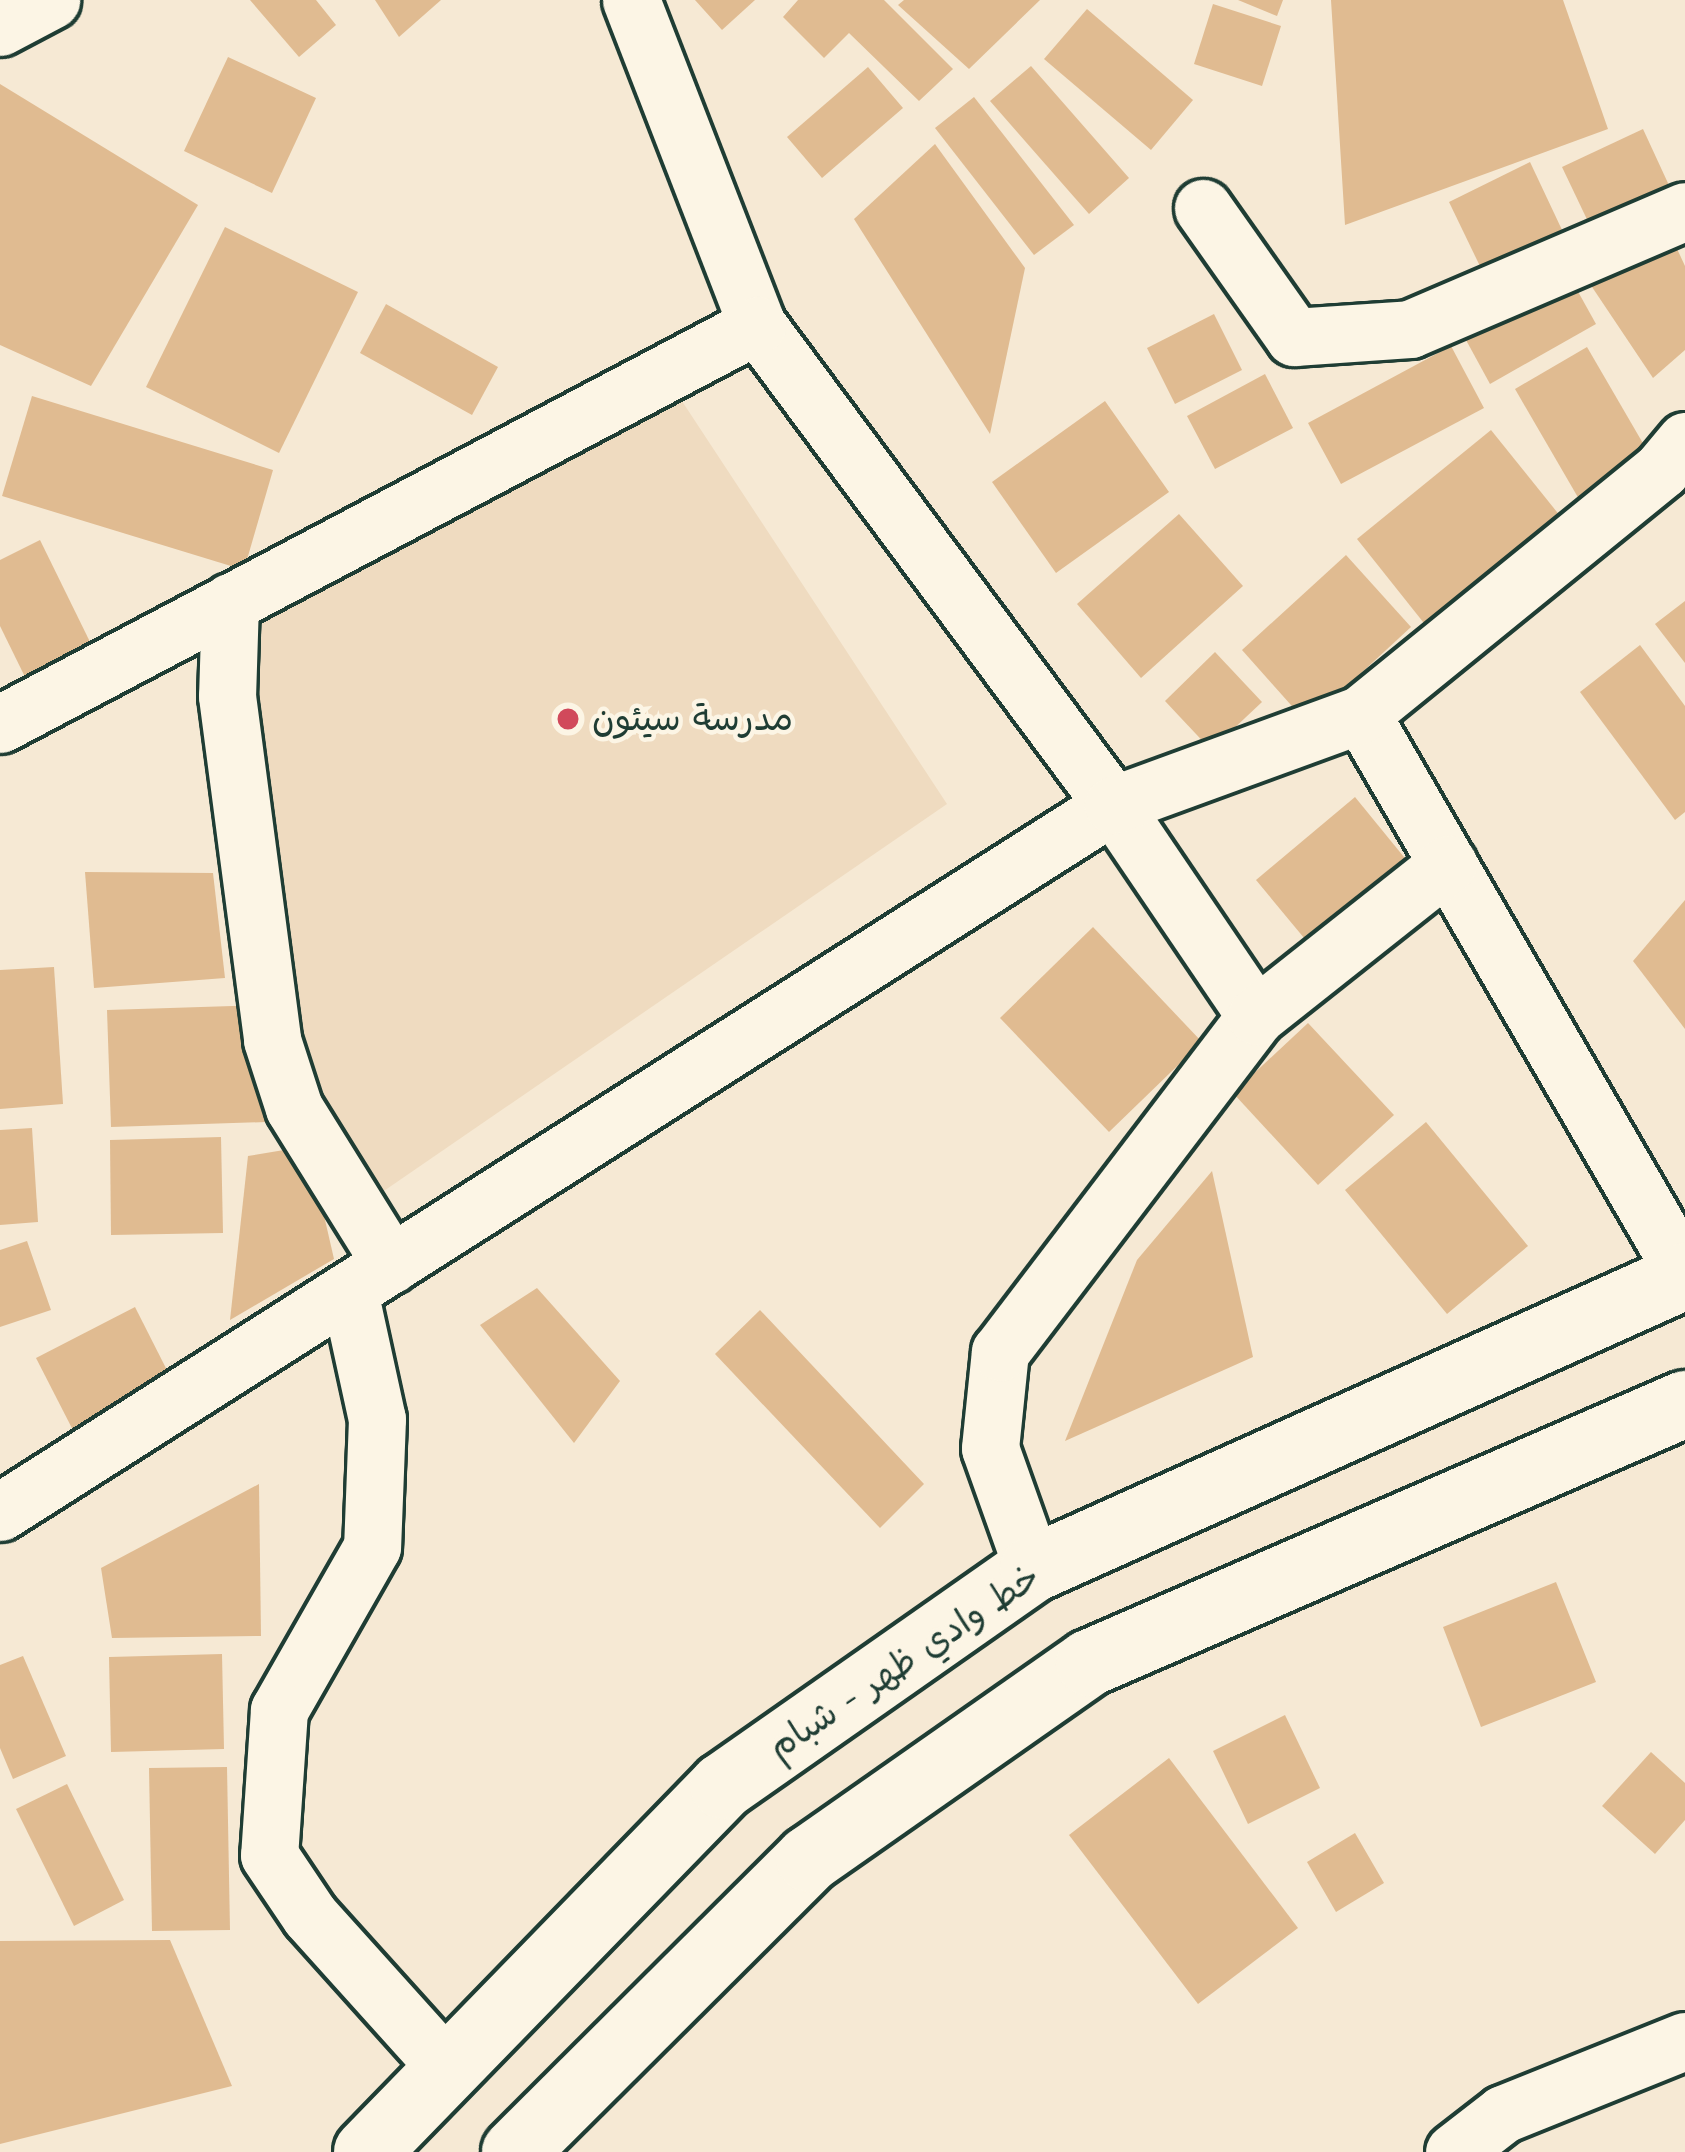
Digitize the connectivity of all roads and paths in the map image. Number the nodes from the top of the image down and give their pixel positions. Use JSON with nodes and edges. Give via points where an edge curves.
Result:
{"nodes":[{"id":1,"x":51,"y":0,"type":"edge"},
{"id":2,"x":631,"y":0,"type":"edge"},
{"id":3,"x":0,"y":26,"type":"edge"},
{"id":4,"x":1203,"y":208,"type":"dead end"},
{"id":5,"x":1685,"y":211,"type":"edge"},
{"id":6,"x":757,"y":325,"type":"junction"},
{"id":7,"x":1685,"y":441,"type":"edge"},
{"id":8,"x":230,"y":602,"type":"junction"},
{"id":9,"x":1361,"y":714,"type":"junction"},
{"id":10,"x":0,"y":724,"type":"edge"},
{"id":11,"x":1113,"y":805,"type":"junction"},
{"id":12,"x":1448,"y":864,"type":"junction"},
{"id":13,"x":1256,"y":1016,"type":"junction"},
{"id":14,"x":1685,"y":1275,"type":"edge"},
{"id":15,"x":370,"y":1278,"type":"junction"},
{"id":16,"x":1685,"y":1405,"type":"edge"},
{"id":17,"x":0,"y":1512,"type":"edge"},
{"id":18,"x":1034,"y":1569,"type":"junction"},
{"id":19,"x":1685,"y":2041,"type":"edge"},
{"id":20,"x":448,"y":2069,"type":"junction"},
{"id":21,"x":535,"y":2144,"type":"edge"},
{"id":22,"x":368,"y":2152,"type":"edge"},
{"id":23,"x":1454,"y":2152,"type":"edge"}],
"edges":[{"from":1,"to":3,"type":"street"},
{"from":2,"to":6,"type":"street"},
{"from":4,"to":5,"type":"street","via":[[1294,337],[1410,329]]},
{"from":6,"to":8,"type":"street"},
{"from":6,"to":11,"type":"street"},
{"from":7,"to":9,"type":"street","via":[[1661,470]]},
{"from":8,"to":10,"type":"street"},
{"from":8,"to":15,"type":"street","via":[[226,696],[272,1040]]},
{"from":9,"to":11,"type":"street"},
{"from":9,"to":12,"type":"street"},
{"from":11,"to":13,"type":"street"},
{"from":11,"to":15,"type":"street"},
{"from":12,"to":13,"type":"street"},
{"from":12,"to":14,"type":"street"},
{"from":13,"to":18,"type":"street","via":[[1000,1352],[990,1448]]},
{"from":14,"to":18,"type":"main road","name":"خط وادي ظهر - شبام"},
{"from":15,"to":17,"type":"street"},
{"from":15,"to":20,"type":"street","via":[[372,1546],[279,1710],[269,1855],[310,1916]]},
{"from":16,"to":21,"type":"main road","via":[[1089,1663],[809,1858]]},
{"from":18,"to":20,"type":"main road","name":"خط وادي ظهر - شبام","via":[[723,1786]]},
{"from":19,"to":23,"type":"street","via":[[1503,2114]]},
{"from":20,"to":22,"type":"main road","name":"خط وادي ظهر - شبام"}]}
